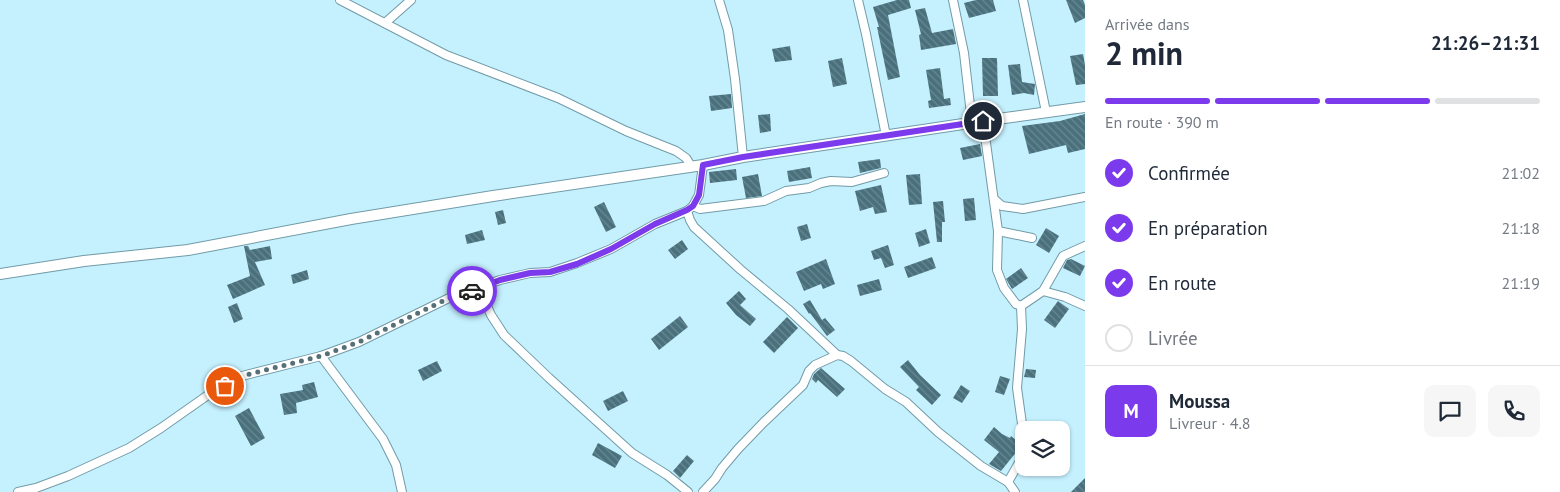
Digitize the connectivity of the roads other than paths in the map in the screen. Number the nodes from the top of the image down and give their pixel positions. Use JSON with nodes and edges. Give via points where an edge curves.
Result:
{"nodes":[{"id":1,"x":340,"y":0,"type":"edge"},
{"id":2,"x":411,"y":0,"type":"edge"},
{"id":3,"x":719,"y":0,"type":"edge"},
{"id":4,"x":858,"y":0,"type":"edge"},
{"id":5,"x":953,"y":0,"type":"edge"},
{"id":6,"x":1023,"y":0,"type":"edge"},
{"id":7,"x":385,"y":22,"type":"junction"},
{"id":8,"x":1085,"y":107,"type":"edge"},
{"id":9,"x":1046,"y":112,"type":"junction"},
{"id":10,"x":978,"y":122,"type":"junction"},
{"id":11,"x":886,"y":136,"type":"junction"},
{"id":12,"x":743,"y":157,"type":"junction"},
{"id":13,"x":703,"y":165,"type":"junction"},
{"id":14,"x":691,"y":166,"type":"junction"},
{"id":15,"x":884,"y":173,"type":"dead end"},
{"id":16,"x":1085,"y":197,"type":"edge"},
{"id":17,"x":994,"y":199,"type":"junction"},
{"id":18,"x":690,"y":208,"type":"junction"},
{"id":19,"x":998,"y":231,"type":"junction"},
{"id":20,"x":1032,"y":238,"type":"dead end"},
{"id":21,"x":1085,"y":246,"type":"edge"},
{"id":22,"x":0,"y":274,"type":"edge"},
{"id":23,"x":479,"y":288,"type":"junction"},
{"id":24,"x":1042,"y":291,"type":"junction"},
{"id":25,"x":1021,"y":306,"type":"junction"},
{"id":26,"x":1085,"y":306,"type":"edge"},
{"id":27,"x":836,"y":355,"type":"junction"},
{"id":28,"x":321,"y":356,"type":"junction"},
{"id":29,"x":1022,"y":421,"type":"edge"},
{"id":30,"x":1015,"y":470,"type":"edge"},
{"id":31,"x":1008,"y":482,"type":"junction"},
{"id":32,"x":18,"y":492,"type":"edge"},
{"id":33,"x":402,"y":492,"type":"edge"},
{"id":34,"x":688,"y":492,"type":"edge"},
{"id":35,"x":703,"y":492,"type":"edge"},
{"id":36,"x":1015,"y":492,"type":"edge"}],
"edges":[{"from":1,"to":7,"type":"street"},
{"from":2,"to":7,"type":"street"},
{"from":3,"to":12,"type":"street","via":[[728,30]]},
{"from":4,"to":11,"type":"street"},
{"from":5,"to":10,"type":"street"},
{"from":6,"to":9,"type":"street"},
{"from":7,"to":14,"type":"street","via":[[446,54],[558,98],[676,151]]},
{"from":8,"to":9,"type":"street"},
{"from":9,"to":10,"type":"street"},
{"from":10,"to":11,"type":"street"},
{"from":10,"to":17,"type":"street"},
{"from":11,"to":12,"type":"street"},
{"from":12,"to":13,"type":"street"},
{"from":13,"to":14,"type":"street"},
{"from":13,"to":18,"type":"street","via":[[699,195]]},
{"from":14,"to":22,"type":"street","via":[[351,219],[188,250]]},
{"from":15,"to":18,"type":"street","via":[[852,182],[821,183],[764,200]]},
{"from":16,"to":17,"type":"street","via":[[1023,209],[1002,206]]},
{"from":17,"to":19,"type":"street"},
{"from":18,"to":23,"type":"street","via":[[577,264],[500,280]]},
{"from":18,"to":27,"type":"street","via":[[694,227]]},
{"from":19,"to":20,"type":"street"},
{"from":19,"to":25,"type":"street","via":[[997,270],[1004,288]]},
{"from":21,"to":24,"type":"street","via":[[1063,256]]},
{"from":23,"to":28,"type":"street","via":[[449,298],[359,342]]},
{"from":23,"to":34,"type":"street","via":[[504,335],[548,378],[632,453]]},
{"from":24,"to":25,"type":"street"},
{"from":24,"to":26,"type":"street"},
{"from":25,"to":29,"type":"street","via":[[1017,388]]},
{"from":27,"to":31,"type":"street","via":[[851,361],[906,402],[981,466]]},
{"from":27,"to":35,"type":"street","via":[[809,371],[803,385],[738,449]]},
{"from":28,"to":32,"type":"street","via":[[242,376],[129,448],[36,488]]},
{"from":28,"to":33,"type":"street","via":[[383,439],[396,465]]},
{"from":30,"to":31,"type":"street"},
{"from":31,"to":36,"type":"street"}]}
